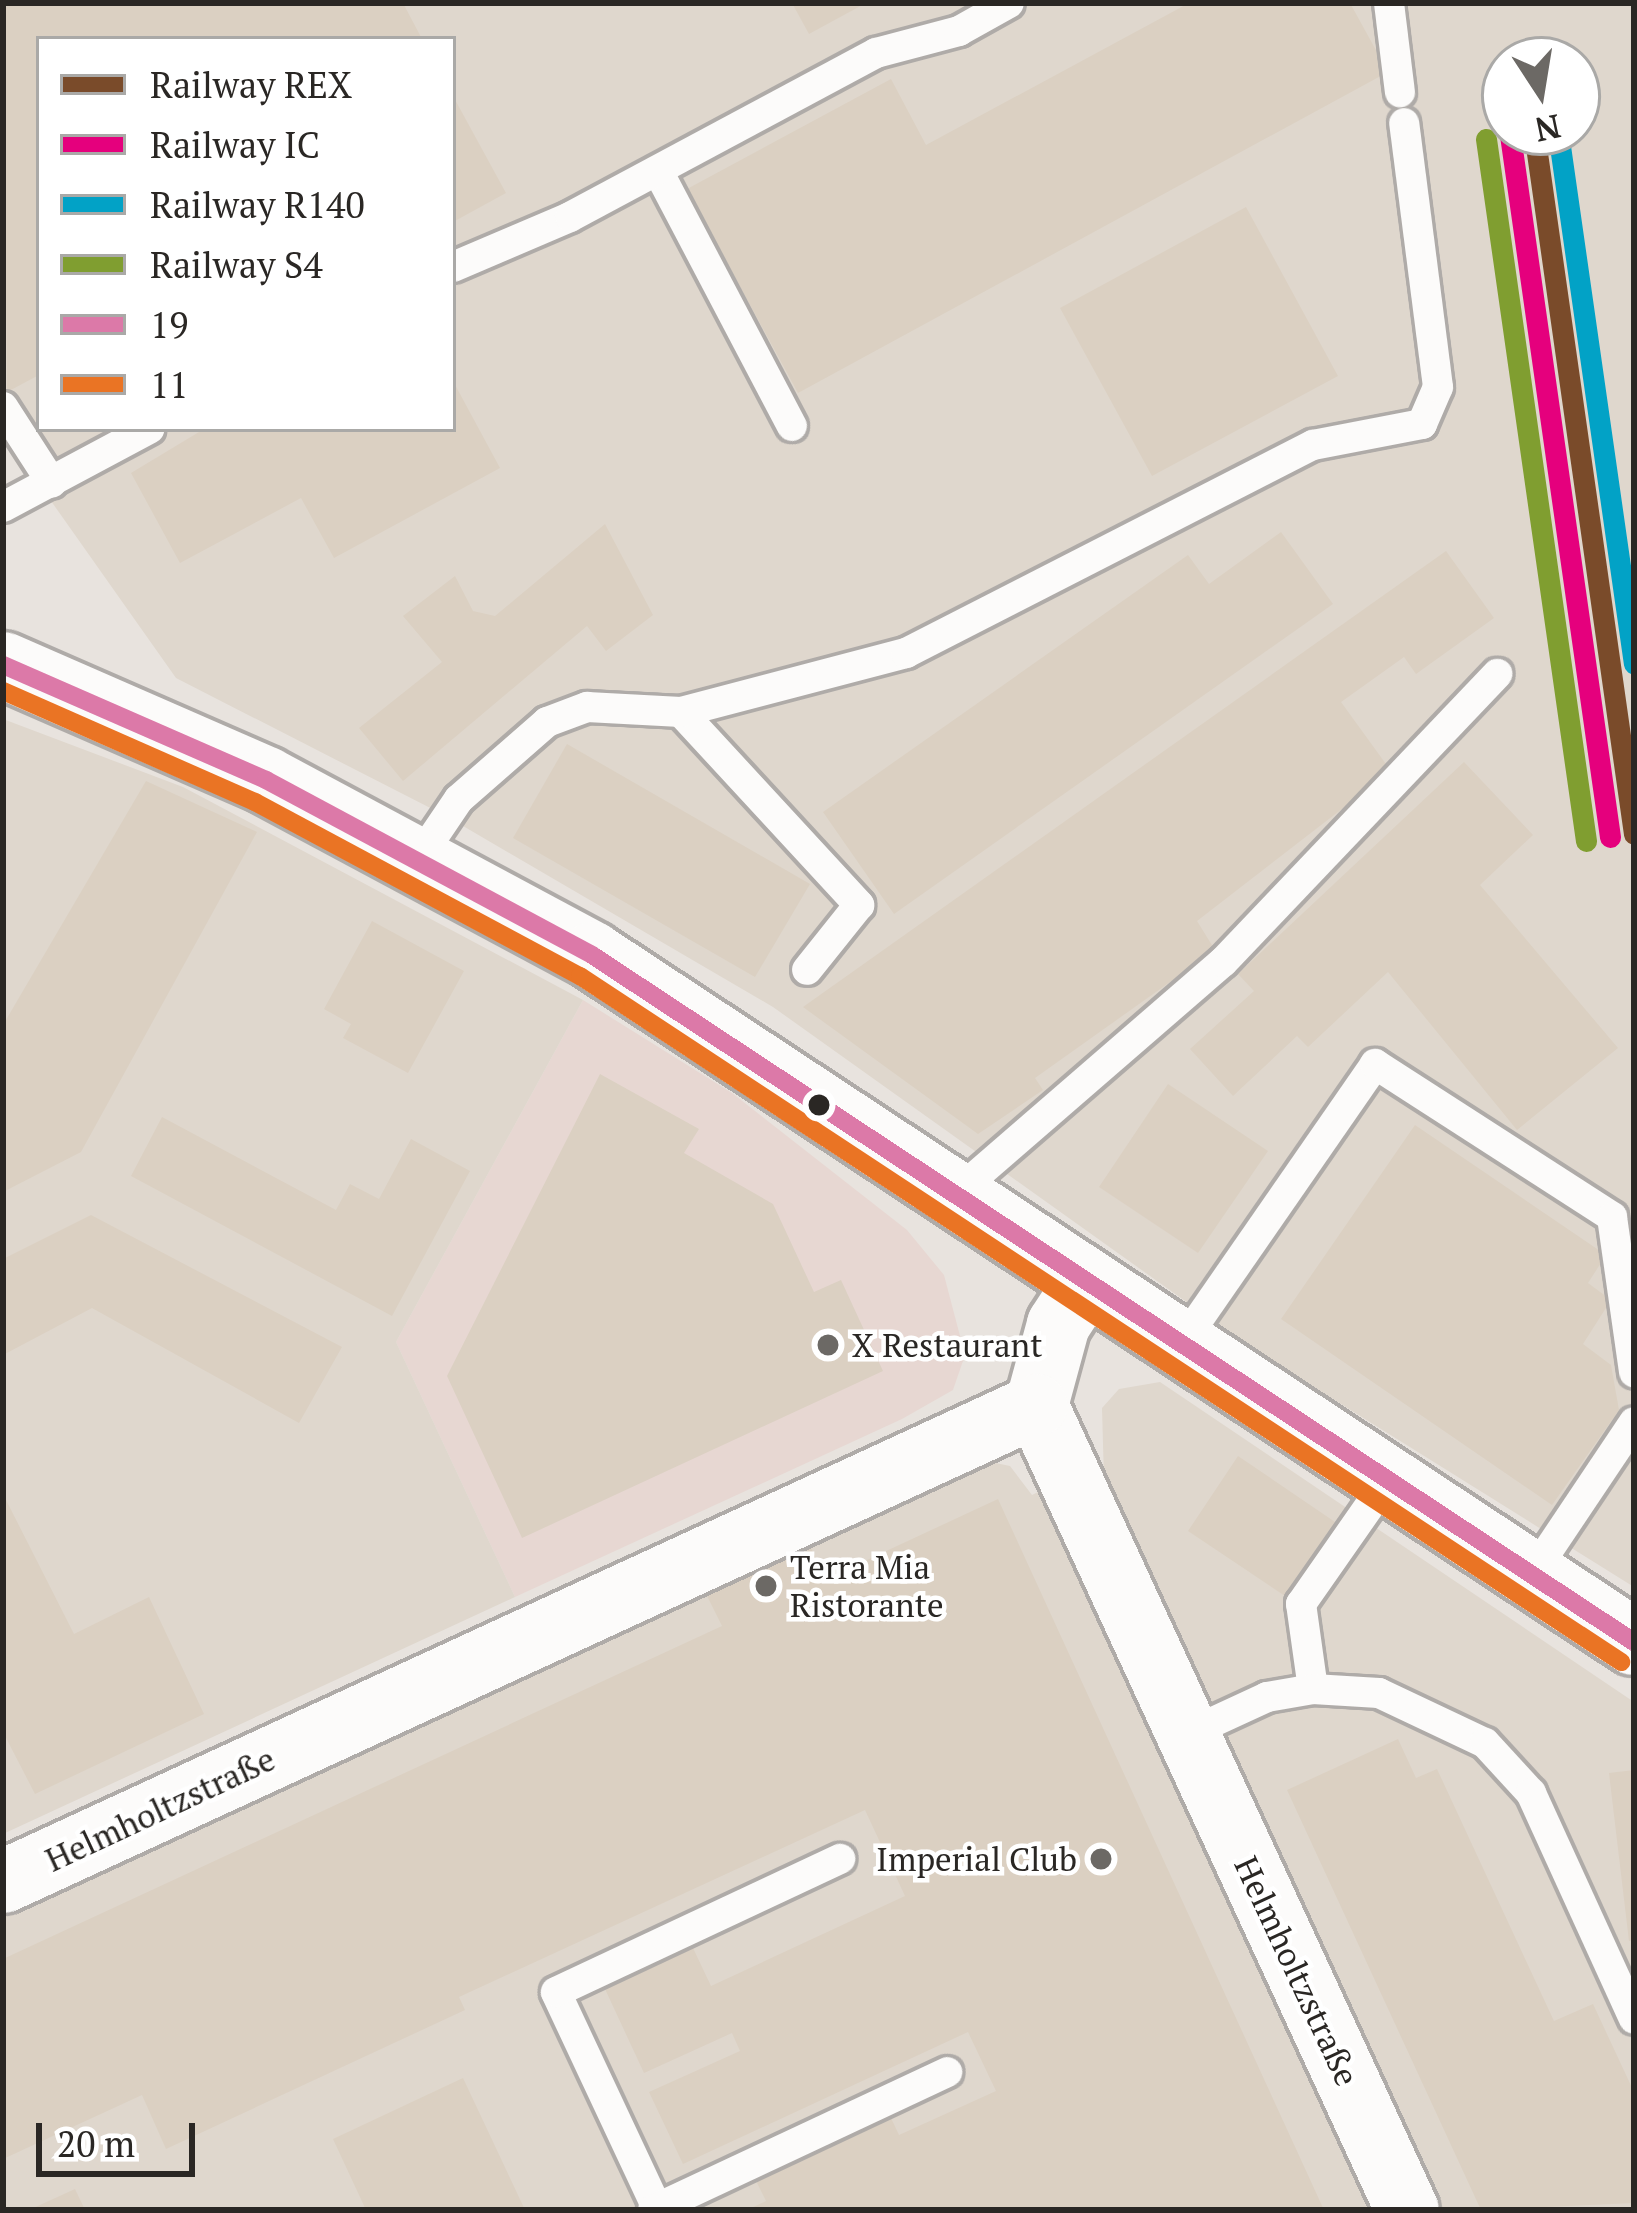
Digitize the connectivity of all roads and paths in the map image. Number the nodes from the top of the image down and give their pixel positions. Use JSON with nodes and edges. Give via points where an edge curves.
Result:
{"nodes":[{"id":1,"x":1009,"y":3,"type":"edge"},
{"id":2,"x":1389,"y":3,"type":"edge"},
{"id":3,"x":1400,"y":92,"type":"dead end"},
{"id":4,"x":1404,"y":123,"type":"dead end"},
{"id":5,"x":658,"y":171,"type":"junction"},
{"id":6,"x":456,"y":265,"type":"edge"},
{"id":7,"x":3,"y":407,"type":"edge"},
{"id":8,"x":791,"y":427,"type":"dead end"},
{"id":9,"x":143,"y":432,"type":"edge"},
{"id":10,"x":52,"y":483,"type":"junction"},
{"id":11,"x":3,"y":507,"type":"edge"},
{"id":12,"x":3,"y":665,"type":"edge"},
{"id":13,"x":1497,"y":674,"type":"dead end"},
{"id":14,"x":681,"y":712,"type":"junction"},
{"id":15,"x":419,"y":858,"type":"junction"},
{"id":16,"x":807,"y":970,"type":"dead end"},
{"id":17,"x":955,"y":1194,"type":"junction"},
{"id":18,"x":1084,"y":1284,"type":"junction"},
{"id":19,"x":1180,"y":1346,"type":"junction"},
{"id":20,"x":1634,"y":1372,"type":"edge"},
{"id":21,"x":1036,"y":1405,"type":"junction"},
{"id":22,"x":1634,"y":1422,"type":"edge"},
{"id":23,"x":1386,"y":1481,"type":"junction"},
{"id":24,"x":1532,"y":1576,"type":"junction"},
{"id":25,"x":1634,"y":1642,"type":"edge"},
{"id":26,"x":1313,"y":1689,"type":"junction"},
{"id":27,"x":1187,"y":1734,"type":"junction"},
{"id":28,"x":840,"y":1859,"type":"dead end"},
{"id":29,"x":3,"y":1882,"type":"edge"},
{"id":30,"x":1634,"y":2019,"type":"edge"},
{"id":31,"x":947,"y":2072,"type":"dead end"},
{"id":32,"x":655,"y":2209,"type":"edge"},
{"id":33,"x":1407,"y":2210,"type":"edge"}],
"edges":[{"from":1,"to":5,"type":"lane","via":[[959,32],[876,52]]},
{"from":2,"to":3,"type":"lane"},
{"from":4,"to":14,"type":"lane","via":[[1438,387],[1422,424],[1313,445],[906,653]]},
{"from":5,"to":6,"type":"lane"},
{"from":5,"to":8,"type":"lane"},
{"from":7,"to":10,"type":"lane"},
{"from":9,"to":10,"type":"lane"},
{"from":10,"to":11,"type":"lane"},
{"from":12,"to":15,"type":"street"},
{"from":13,"to":17,"type":"lane","via":[[1222,962]]},
{"from":14,"to":15,"type":"lane","via":[[587,706],[547,722],[460,799]]},
{"from":14,"to":16,"type":"lane","via":[[859,905]]},
{"from":15,"to":17,"type":"street","via":[[592,955]]},
{"from":17,"to":18,"type":"street"},
{"from":18,"to":19,"type":"street"},
{"from":18,"to":21,"type":"street","via":[[1058,1324]]},
{"from":19,"to":20,"type":"lane","via":[[1376,1064],[1612,1216]]},
{"from":19,"to":23,"type":"street"},
{"from":21,"to":27,"type":"street","name":"Helmholtzstraße"},
{"from":21,"to":29,"type":"street","name":"Helmholtzstraße"},
{"from":22,"to":24,"type":"lane"},
{"from":23,"to":24,"type":"street"},
{"from":23,"to":26,"type":"lane","via":[[1301,1604]]},
{"from":24,"to":25,"type":"street"},
{"from":26,"to":27,"type":"lane","via":[[1267,1697]]},
{"from":26,"to":30,"type":"lane","via":[[1379,1693],[1486,1743],[1531,1793]]},
{"from":27,"to":33,"type":"street","name":"Helmholtzstraße"},
{"from":28,"to":32,"type":"lane","via":[[556,1992]]},
{"from":31,"to":32,"type":"lane"}]}
